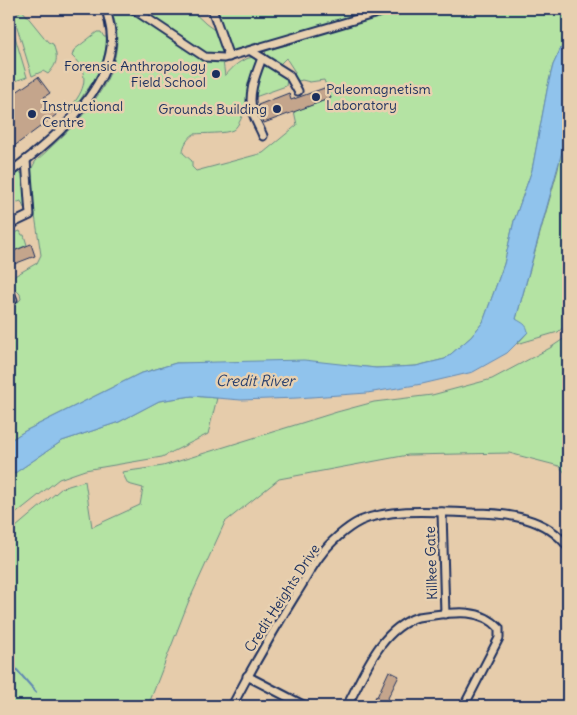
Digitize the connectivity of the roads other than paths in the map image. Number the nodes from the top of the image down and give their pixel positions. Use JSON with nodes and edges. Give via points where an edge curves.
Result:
{"nodes":[{"id":1,"x":106,"y":9,"type":"edge"},
{"id":2,"x":134,"y":9,"type":"edge"},
{"id":3,"x":212,"y":9,"type":"edge"},
{"id":4,"x":391,"y":9,"type":"edge"},
{"id":5,"x":252,"y":51,"type":"junction"},
{"id":6,"x":229,"y":57,"type":"junction"},
{"id":7,"x":262,"y":58,"type":"junction"},
{"id":8,"x":298,"y":91,"type":"dead end"},
{"id":9,"x":263,"y":136,"type":"dead end"},
{"id":10,"x":26,"y":160,"type":"junction"},
{"id":11,"x":9,"y":173,"type":"edge"},
{"id":12,"x":9,"y":224,"type":"edge"},
{"id":13,"x":9,"y":290,"type":"edge"},
{"id":14,"x":13,"y":300,"type":"dead end"},
{"id":15,"x":442,"y":512,"type":"junction"},
{"id":16,"x":568,"y":547,"type":"edge"},
{"id":17,"x":445,"y":614,"type":"junction"},
{"id":18,"x":247,"y":676,"type":"junction"},
{"id":19,"x":568,"y":696,"type":"edge"},
{"id":20,"x":232,"y":706,"type":"edge"},
{"id":21,"x":305,"y":706,"type":"edge"},
{"id":22,"x":347,"y":706,"type":"edge"},
{"id":23,"x":464,"y":706,"type":"edge"},
{"id":24,"x":565,"y":706,"type":"edge"}],
"edges":[{"from":1,"to":10,"type":"street","via":[[111,46],[101,78],[71,118]]},
{"from":2,"to":6,"type":"street","via":[[205,57]]},
{"from":3,"to":6,"type":"street"},
{"from":4,"to":5,"type":"street"},
{"from":5,"to":6,"type":"street"},
{"from":5,"to":7,"type":"street"},
{"from":7,"to":8,"type":"street","via":[[289,75]]},
{"from":7,"to":9,"type":"street","via":[[253,85],[252,112]]},
{"from":10,"to":11,"type":"street"},
{"from":10,"to":12,"type":"street","via":[[30,215]]},
{"from":13,"to":14,"type":"street"},
{"from":15,"to":16,"type":"street","name":"Credit Heights Drive","via":[[504,513],[521,517],[540,524]]},
{"from":15,"to":17,"type":"street","name":"Killkee Gate"},
{"from":15,"to":18,"type":"street","name":"Credit Heights Drive","via":[[380,515],[343,533],[321,555]]},
{"from":17,"to":22,"type":"street","via":[[411,620],[389,636],[368,665]]},
{"from":17,"to":23,"type":"street","via":[[484,616],[499,628],[499,638]]},
{"from":18,"to":20,"type":"street","name":"Credit Heights Drive"},
{"from":18,"to":21,"type":"street"},
{"from":19,"to":24,"type":"street"}]}
